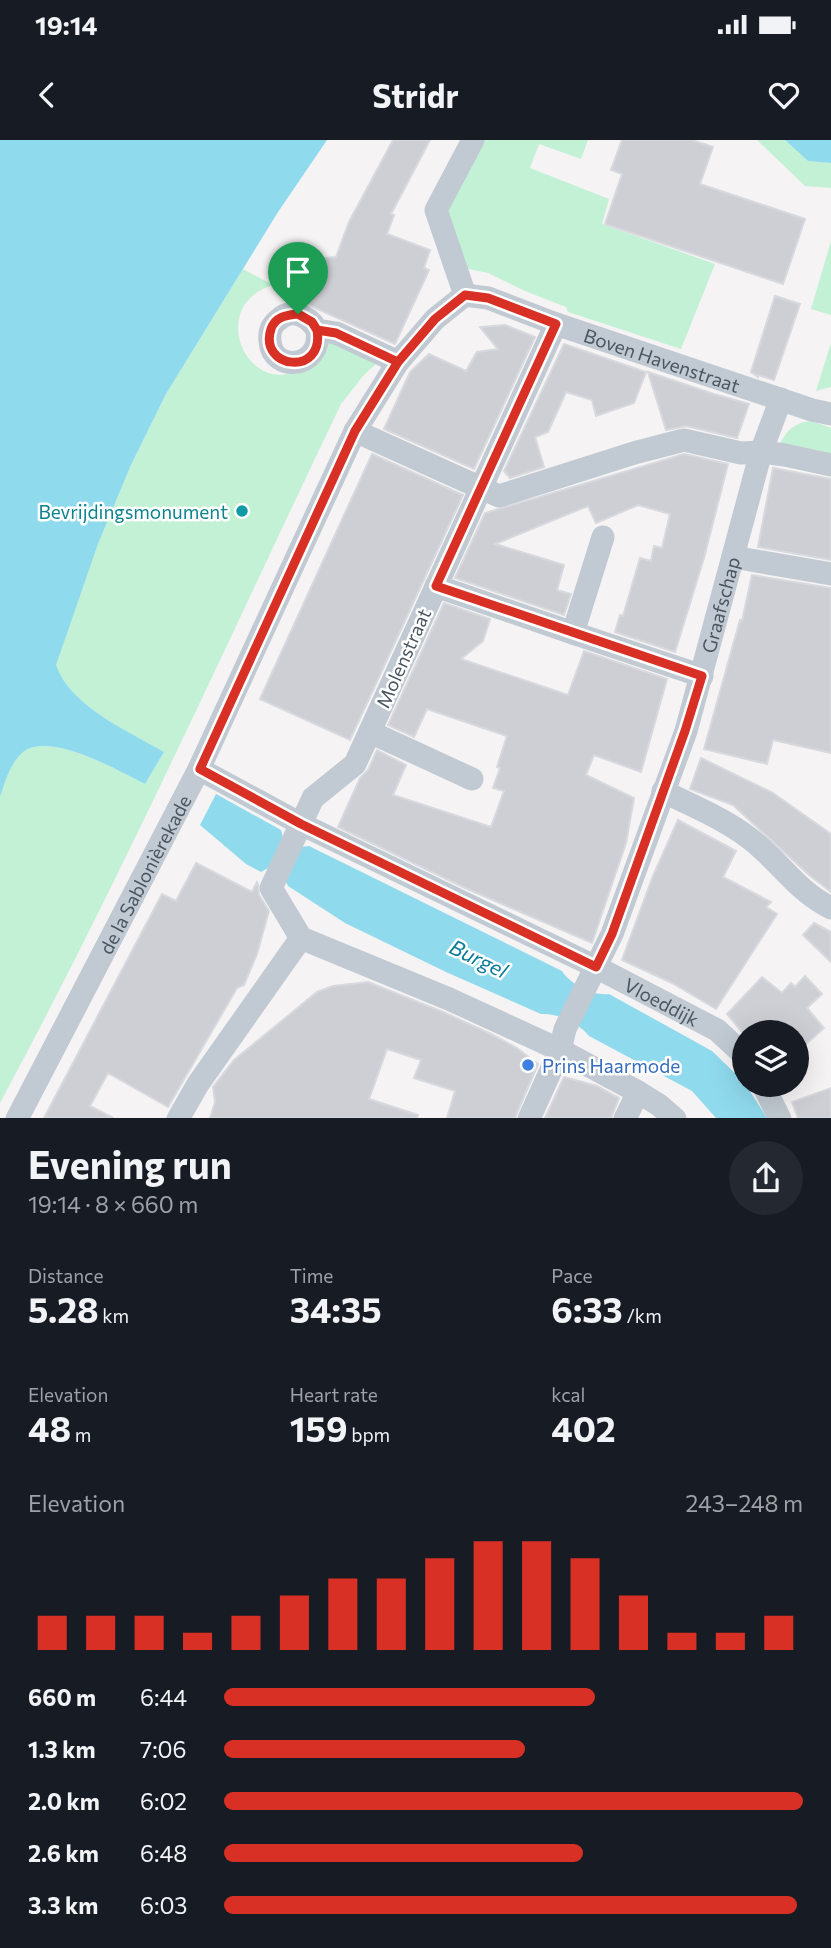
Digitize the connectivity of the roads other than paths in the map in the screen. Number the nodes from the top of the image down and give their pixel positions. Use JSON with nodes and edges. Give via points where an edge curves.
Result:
{"nodes":[{"id":1,"x":473,"y":140,"type":"edge"},
{"id":2,"x":465,"y":295,"type":"junction"},
{"id":3,"x":556,"y":324,"type":"junction"},
{"id":4,"x":317,"y":330,"type":"dead end"},
{"id":5,"x":398,"y":362,"type":"junction"},
{"id":6,"x":781,"y":399,"type":"junction"},
{"id":7,"x":830,"y":414,"type":"edge"},
{"id":8,"x":355,"y":431,"type":"junction"},
{"id":9,"x":761,"y":452,"type":"junction"},
{"id":10,"x":831,"y":465,"type":"edge"},
{"id":11,"x":480,"y":489,"type":"junction"},
{"id":12,"x":603,"y":537,"type":"dead end"},
{"id":13,"x":733,"y":557,"type":"junction"},
{"id":14,"x":831,"y":574,"type":"edge"},
{"id":15,"x":436,"y":586,"type":"junction"},
{"id":16,"x":573,"y":632,"type":"junction"},
{"id":17,"x":702,"y":676,"type":"junction"},
{"id":18,"x":370,"y":732,"type":"junction"},
{"id":19,"x":200,"y":769,"type":"junction"},
{"id":20,"x":472,"y":779,"type":"dead end"},
{"id":21,"x":663,"y":791,"type":"junction"},
{"id":22,"x":297,"y":832,"type":"junction"},
{"id":23,"x":831,"y":908,"type":"edge"},
{"id":24,"x":301,"y":938,"type":"junction"},
{"id":25,"x":591,"y":976,"type":"junction"},
{"id":26,"x":562,"y":1040,"type":"junction"},
{"id":27,"x":732,"y":1044,"type":"edge"},
{"id":28,"x":638,"y":1092,"type":"junction"},
{"id":29,"x":769,"y":1097,"type":"edge"},
{"id":30,"x":17,"y":1118,"type":"edge"},
{"id":31,"x":178,"y":1118,"type":"edge"},
{"id":32,"x":529,"y":1118,"type":"edge"},
{"id":33,"x":625,"y":1118,"type":"edge"},
{"id":34,"x":675,"y":1118,"type":"edge"},
{"id":35,"x":780,"y":1118,"type":"edge"}],
"edges":[{"from":1,"to":2,"type":"street","via":[[436,210]]},
{"from":2,"to":3,"type":"street","name":"Boven Havenstraat","via":[[488,298]]},
{"from":2,"to":5,"type":"street","name":"de la Sablonièrekade","via":[[435,319]]},
{"from":3,"to":6,"type":"street","name":"Boven Havenstraat"},
{"from":3,"to":11,"type":"street","name":"Molenstraat"},
{"from":4,"to":5,"type":"street","via":[[336,333]]},
{"from":5,"to":8,"type":"street","name":"de la Sablonièrekade"},
{"from":6,"to":7,"type":"street","name":"Boven Havenstraat"},
{"from":6,"to":9,"type":"street","name":"Graafschap"},
{"from":8,"to":11,"type":"street"},
{"from":8,"to":19,"type":"street","name":"de la Sablonièrekade"},
{"from":9,"to":10,"type":"street"},
{"from":9,"to":11,"type":"street","via":[[741,453],[684,440],[499,496]]},
{"from":9,"to":13,"type":"street","name":"Graafschap"},
{"from":11,"to":15,"type":"street","name":"Molenstraat"},
{"from":12,"to":16,"type":"street"},
{"from":13,"to":14,"type":"street"},
{"from":13,"to":17,"type":"street","name":"Graafschap"},
{"from":15,"to":16,"type":"street"},
{"from":15,"to":18,"type":"street","name":"Molenstraat"},
{"from":16,"to":17,"type":"street"},
{"from":17,"to":21,"type":"street","name":"Graafschap"},
{"from":18,"to":20,"type":"street"},
{"from":18,"to":22,"type":"street","name":"Molenstraat","via":[[355,764],[313,798]]},
{"from":19,"to":22,"type":"street","name":"Vloeddijk"},
{"from":19,"to":30,"type":"street","name":"de la Sablonièrekade"},
{"from":21,"to":23,"type":"street","via":[[751,839],[812,899]]},
{"from":21,"to":25,"type":"street","name":"Graafschap","via":[[612,934]]},
{"from":22,"to":24,"type":"street","name":"Molenstraat","via":[[271,885]]},
{"from":22,"to":25,"type":"street","name":"Vloeddijk"},
{"from":24,"to":26,"type":"street"},
{"from":24,"to":31,"type":"street"},
{"from":25,"to":26,"type":"street","name":"Graafschap"},
{"from":25,"to":27,"type":"street","name":"Vloeddijk","via":[[717,1030]]},
{"from":26,"to":28,"type":"street"},
{"from":26,"to":32,"type":"street","name":"Graafschap"},
{"from":28,"to":33,"type":"street"},
{"from":28,"to":34,"type":"street"},
{"from":29,"to":35,"type":"street"}]}
